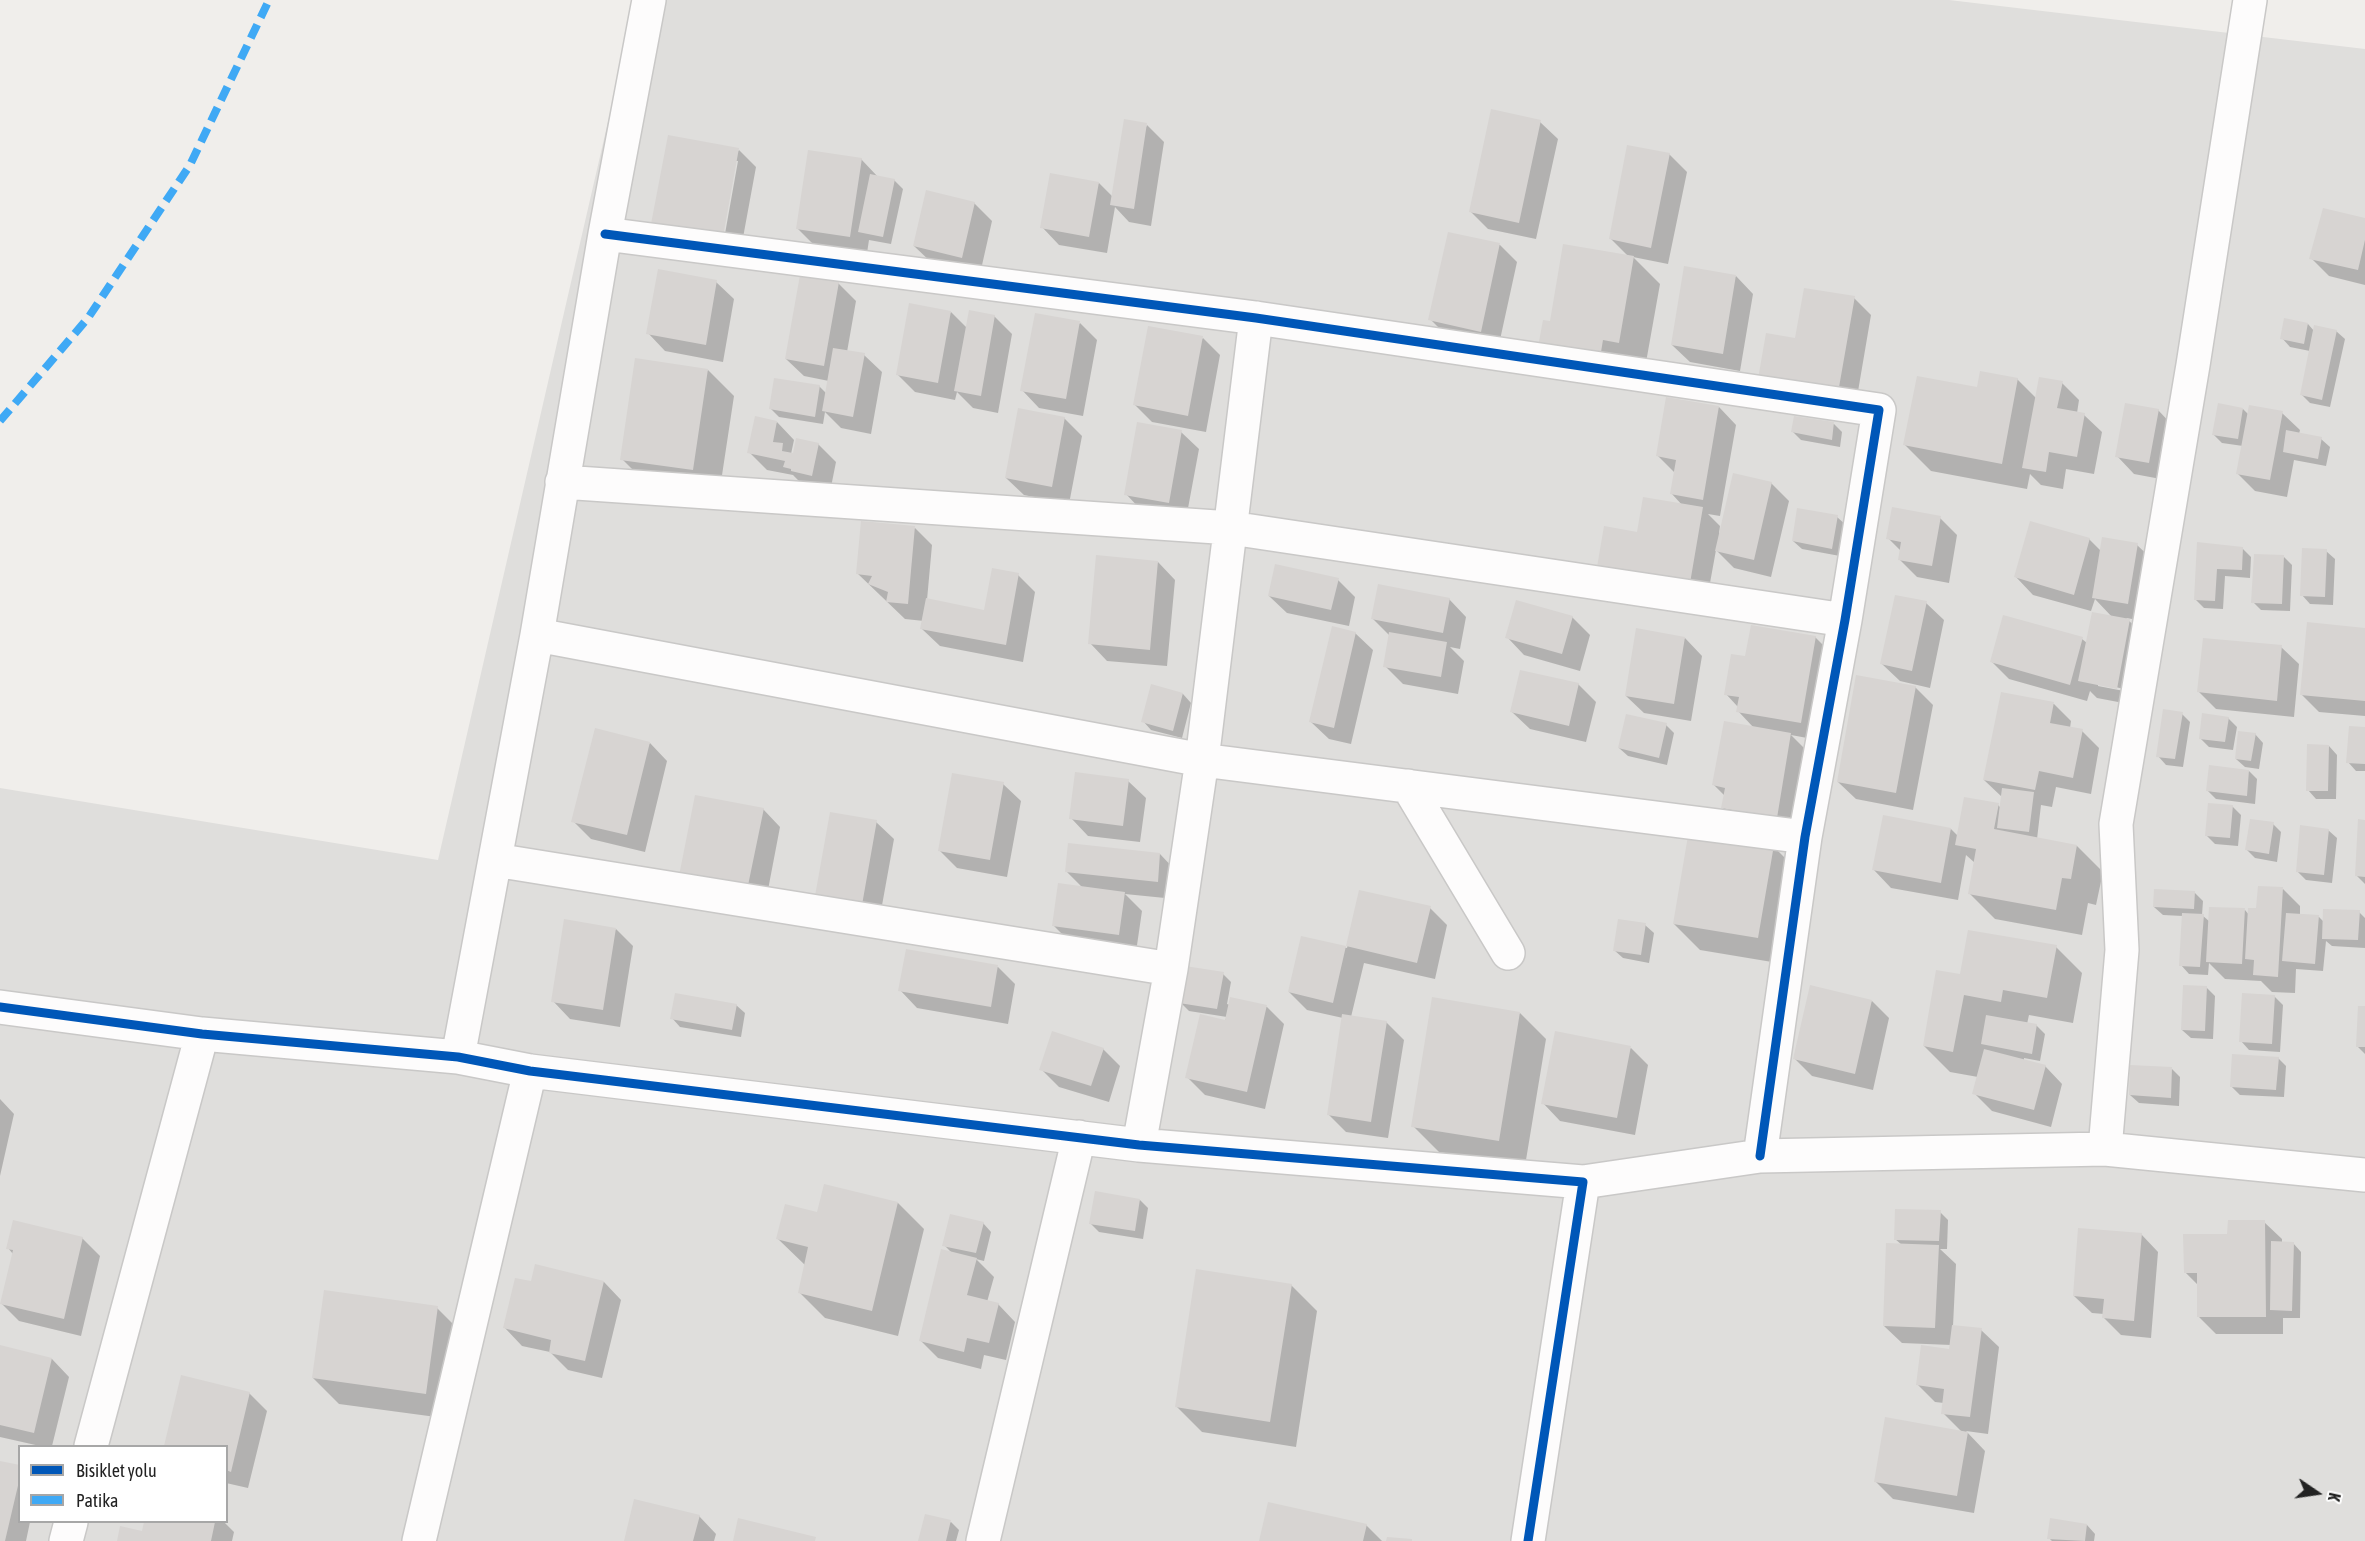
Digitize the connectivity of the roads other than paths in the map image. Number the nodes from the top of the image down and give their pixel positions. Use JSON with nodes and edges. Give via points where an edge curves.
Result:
{"nodes":[{"id":1,"x":649,"y":0,"type":"edge"},
{"id":2,"x":2250,"y":0,"type":"edge"},
{"id":3,"x":605,"y":234,"type":"junction"},
{"id":4,"x":1256,"y":318,"type":"junction"},
{"id":5,"x":562,"y":482,"type":"junction"},
{"id":6,"x":1231,"y":528,"type":"junction"},
{"id":7,"x":1845,"y":620,"type":"junction"},
{"id":8,"x":537,"y":635,"type":"junction"},
{"id":9,"x":1202,"y":760,"type":"junction"},
{"id":10,"x":1408,"y":786,"type":"junction"},
{"id":11,"x":1805,"y":837,"type":"junction"},
{"id":12,"x":495,"y":860,"type":"junction"},
{"id":13,"x":1508,"y":953,"type":"dead end"},
{"id":14,"x":1171,"y":969,"type":"junction"},
{"id":15,"x":0,"y":1007,"type":"edge"},
{"id":16,"x":202,"y":1034,"type":"junction"},
{"id":17,"x":458,"y":1057,"type":"junction"},
{"id":18,"x":530,"y":1071,"type":"junction"},
{"id":19,"x":1079,"y":1137,"type":"junction"},
{"id":20,"x":1139,"y":1145,"type":"junction"},
{"id":21,"x":2105,"y":1149,"type":"junction"},
{"id":22,"x":1760,"y":1156,"type":"junction"},
{"id":23,"x":2365,"y":1175,"type":"edge"},
{"id":24,"x":1583,"y":1182,"type":"junction"},
{"id":25,"x":91,"y":1445,"type":"edge"},
{"id":26,"x":70,"y":1523,"type":"edge"},
{"id":27,"x":66,"y":1541,"type":"edge"},
{"id":28,"x":419,"y":1541,"type":"edge"},
{"id":29,"x":983,"y":1541,"type":"edge"},
{"id":30,"x":1528,"y":1541,"type":"edge"}],
"edges":[{"from":1,"to":3,"type":"street"},
{"from":2,"to":21,"type":"street","via":[[2116,824],[2122,950]]},
{"from":3,"to":4,"type":"street"},
{"from":3,"to":5,"type":"street"},
{"from":4,"to":6,"type":"street"},
{"from":4,"to":7,"type":"street","via":[[1878,410]]},
{"from":5,"to":6,"type":"street"},
{"from":5,"to":8,"type":"street"},
{"from":6,"to":7,"type":"street"},
{"from":6,"to":9,"type":"street"},
{"from":7,"to":11,"type":"street"},
{"from":8,"to":9,"type":"street"},
{"from":8,"to":12,"type":"street"},
{"from":9,"to":10,"type":"street"},
{"from":9,"to":14,"type":"street"},
{"from":10,"to":11,"type":"street"},
{"from":10,"to":13,"type":"street"},
{"from":11,"to":22,"type":"street"},
{"from":12,"to":14,"type":"street"},
{"from":12,"to":17,"type":"street"},
{"from":14,"to":20,"type":"street"},
{"from":15,"to":16,"type":"street"},
{"from":16,"to":17,"type":"street"},
{"from":16,"to":25,"type":"street"},
{"from":17,"to":18,"type":"street"},
{"from":18,"to":19,"type":"street"},
{"from":18,"to":28,"type":"street"},
{"from":19,"to":20,"type":"street"},
{"from":19,"to":29,"type":"street"},
{"from":20,"to":24,"type":"street"},
{"from":21,"to":22,"type":"street"},
{"from":21,"to":23,"type":"street"},
{"from":22,"to":24,"type":"street"},
{"from":24,"to":30,"type":"street"},
{"from":26,"to":27,"type":"street"}]}
